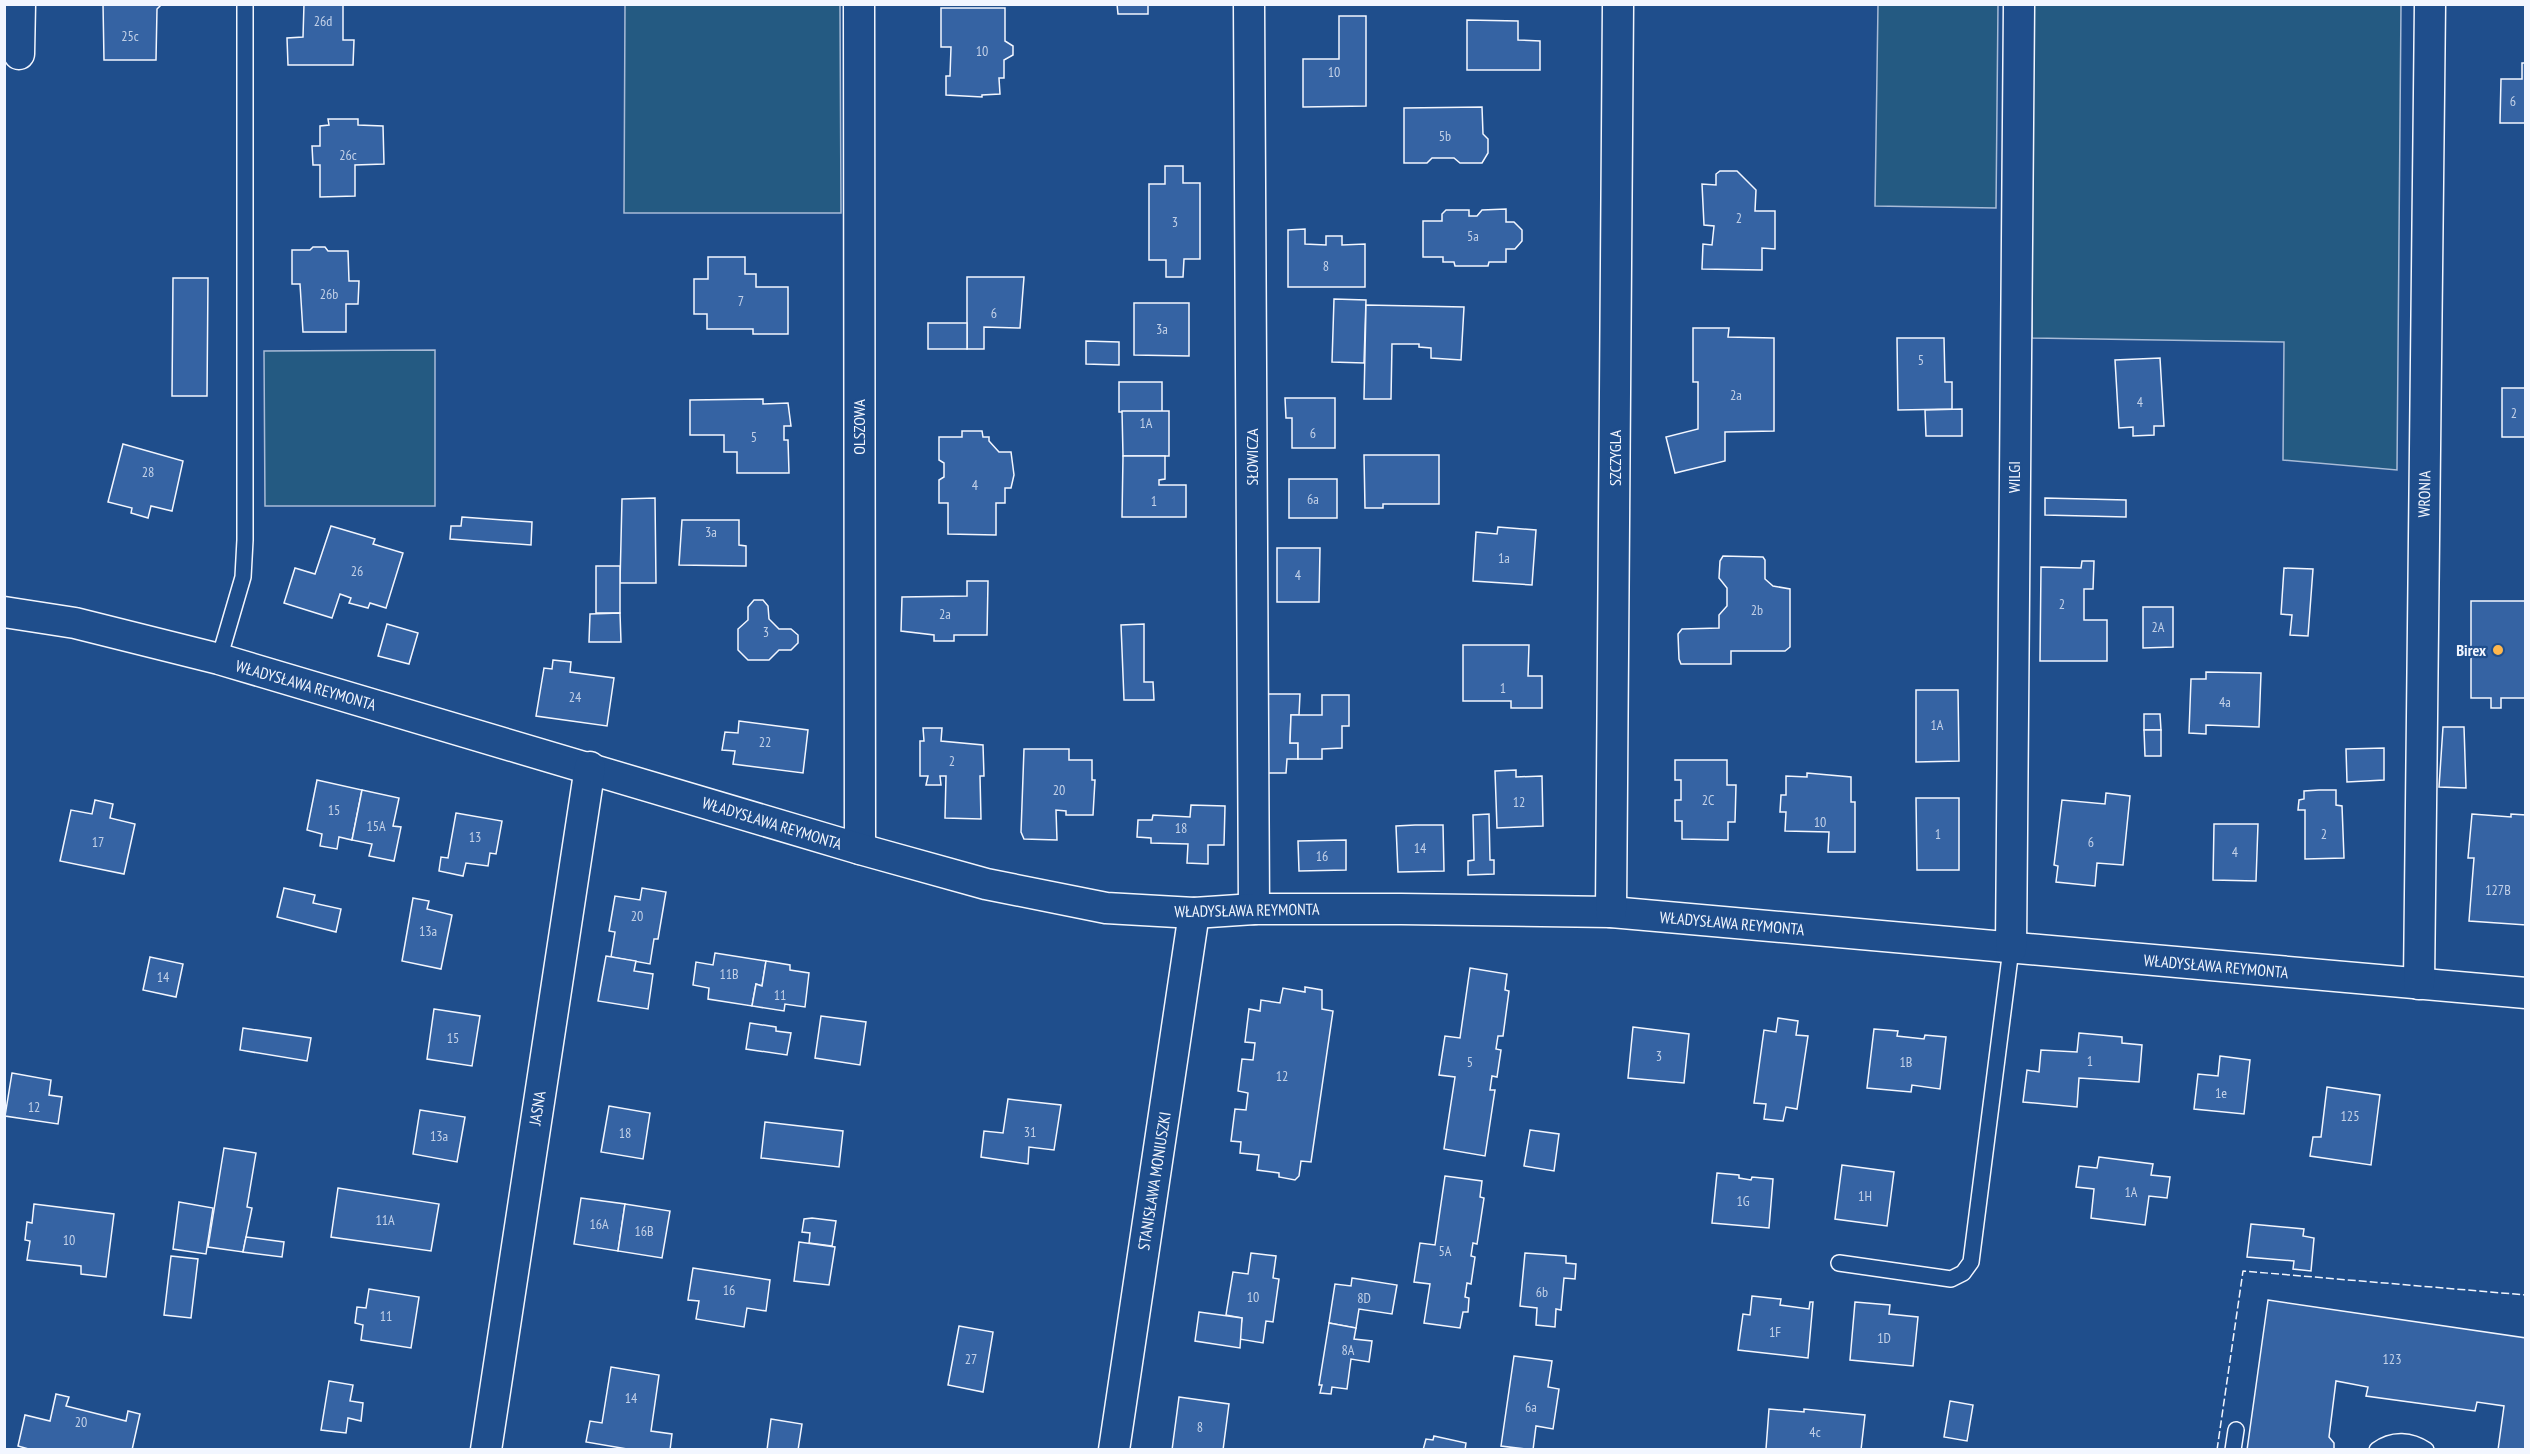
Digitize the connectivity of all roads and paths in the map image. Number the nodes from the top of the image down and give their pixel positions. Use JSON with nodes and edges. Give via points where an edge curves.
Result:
{"nodes":[{"id":1,"x":20,"y":4,"type":"edge"},
{"id":2,"x":245,"y":4,"type":"edge"},
{"id":3,"x":859,"y":4,"type":"edge"},
{"id":4,"x":1249,"y":4,"type":"edge"},
{"id":5,"x":1618,"y":4,"type":"edge"},
{"id":6,"x":2430,"y":4,"type":"edge"},
{"id":7,"x":2019,"y":5,"type":"edge"},
{"id":8,"x":19,"y":54,"type":"dead end"},
{"id":9,"x":4,"y":612,"type":"edge"},
{"id":10,"x":219,"y":659,"type":"junction"},
{"id":11,"x":590,"y":767,"type":"junction"},
{"id":12,"x":860,"y":849,"type":"junction"},
{"id":13,"x":1254,"y":909,"type":"junction"},
{"id":14,"x":1611,"y":912,"type":"junction"},
{"id":15,"x":1194,"y":913,"type":"junction"},
{"id":16,"x":2011,"y":949,"type":"junction"},
{"id":17,"x":2419,"y":984,"type":"junction"},
{"id":18,"x":2526,"y":993,"type":"edge"},
{"id":19,"x":1839,"y":1263,"type":"dead end"},
{"id":20,"x":2236,"y":1430,"type":"dead end"},
{"id":21,"x":486,"y":1449,"type":"edge"},
{"id":22,"x":1114,"y":1449,"type":"edge"},
{"id":23,"x":2233,"y":1449,"type":"edge"},
{"id":24,"x":2377,"y":1449,"type":"edge"},
{"id":25,"x":2426,"y":1449,"type":"edge"}],
"edges":[{"from":1,"to":8,"type":"street"},
{"from":2,"to":10,"type":"lane","via":[[245,540],[243,577]]},
{"from":3,"to":12,"type":"street","name":"OLSZOWA"},
{"from":4,"to":13,"type":"street","name":"SŁOWICZA"},
{"from":5,"to":14,"type":"street","name":"SZCZYGLA"},
{"from":6,"to":17,"type":"street","name":"WRONIA"},
{"from":7,"to":16,"type":"street","name":"WILGI"},
{"from":9,"to":10,"type":"street","name":"WŁADYSŁAWA REYMONTA","via":[[75,623]]},
{"from":10,"to":11,"type":"street","name":"WŁADYSŁAWA REYMONTA"},
{"from":11,"to":12,"type":"street","name":"WŁADYSŁAWA REYMONTA"},
{"from":11,"to":21,"type":"street","name":"JASNA"},
{"from":12,"to":15,"type":"street","name":"WŁADYSŁAWA REYMONTA","via":[[986,884],[1106,908]]},
{"from":13,"to":14,"type":"street","name":"WŁADYSŁAWA REYMONTA"},
{"from":13,"to":15,"type":"street","name":"WŁADYSŁAWA REYMONTA"},
{"from":14,"to":16,"type":"street","name":"WŁADYSŁAWA REYMONTA"},
{"from":15,"to":22,"type":"street","name":"STANISŁAWA MONIUSZKI"},
{"from":16,"to":17,"type":"street","name":"WŁADYSŁAWA REYMONTA"},
{"from":16,"to":19,"type":"lane","via":[[1971,1262],[1963,1273],[1951,1279]]},
{"from":17,"to":18,"type":"street","name":"WŁADYSŁAWA REYMONTA"},
{"from":20,"to":23,"type":"lane"},
{"from":24,"to":25,"type":"lane","via":[[2399,1441],[2415,1442]]}]}
